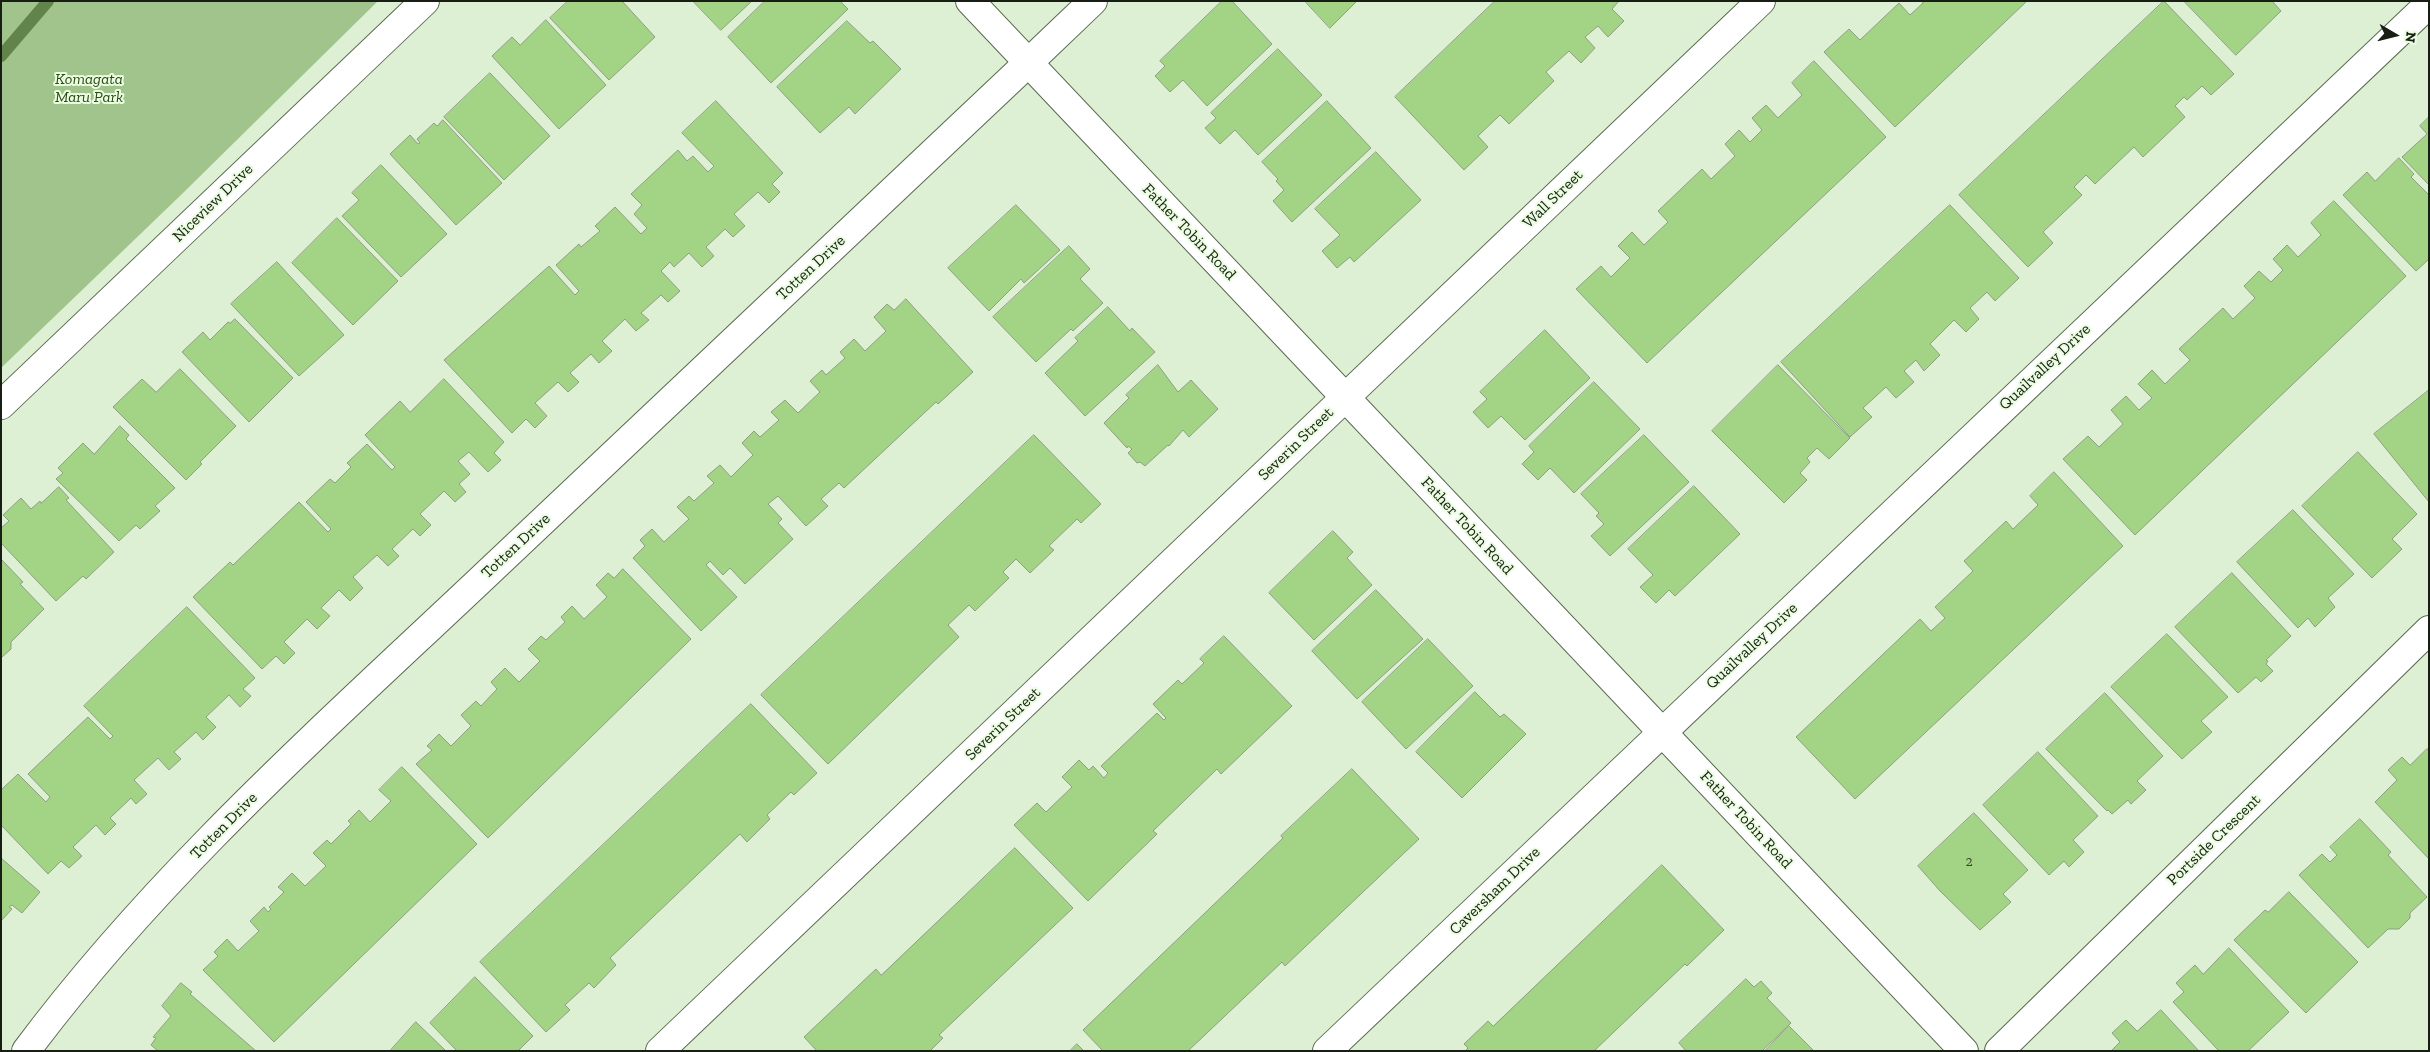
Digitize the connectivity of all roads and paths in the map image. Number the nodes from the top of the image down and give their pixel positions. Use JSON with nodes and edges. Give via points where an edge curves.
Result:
{"nodes":[{"id":1,"x":425,"y":1,"type":"edge"},
{"id":2,"x":970,"y":1,"type":"edge"},
{"id":3,"x":1093,"y":1,"type":"edge"},
{"id":4,"x":1761,"y":1,"type":"edge"},
{"id":5,"x":2429,"y":4,"type":"edge"},
{"id":6,"x":1029,"y":63,"type":"junction"},
{"id":7,"x":1346,"y":396,"type":"junction"},
{"id":8,"x":1,"y":405,"type":"edge"},
{"id":9,"x":2429,"y":630,"type":"edge"},
{"id":10,"x":1662,"y":731,"type":"junction"},
{"id":11,"x":26,"y":1051,"type":"edge"},
{"id":12,"x":660,"y":1051,"type":"edge"},
{"id":13,"x":1328,"y":1051,"type":"edge"},
{"id":14,"x":1964,"y":1051,"type":"edge"},
{"id":15,"x":1999,"y":1051,"type":"edge"}],
"edges":[{"from":1,"to":8,"type":"street","name":"Niceview Drive"},
{"from":2,"to":6,"type":"street","name":"Father Tobin Road"},
{"from":3,"to":6,"type":"street","name":"Totten Drive"},
{"from":4,"to":7,"type":"street","name":"Wall Street"},
{"from":5,"to":10,"type":"street","name":"Quailvalley Drive"},
{"from":6,"to":7,"type":"street","name":"Father Tobin Road"},
{"from":6,"to":11,"type":"street","name":"Totten Drive","via":[[309,742],[176,873],[104,953]]},
{"from":7,"to":10,"type":"street","name":"Father Tobin Road"},
{"from":7,"to":12,"type":"street","name":"Severin Street"},
{"from":9,"to":15,"type":"street","name":"Portside Crescent"},
{"from":10,"to":13,"type":"street","name":"Caversham Drive"},
{"from":10,"to":14,"type":"street","name":"Father Tobin Road"}]}
